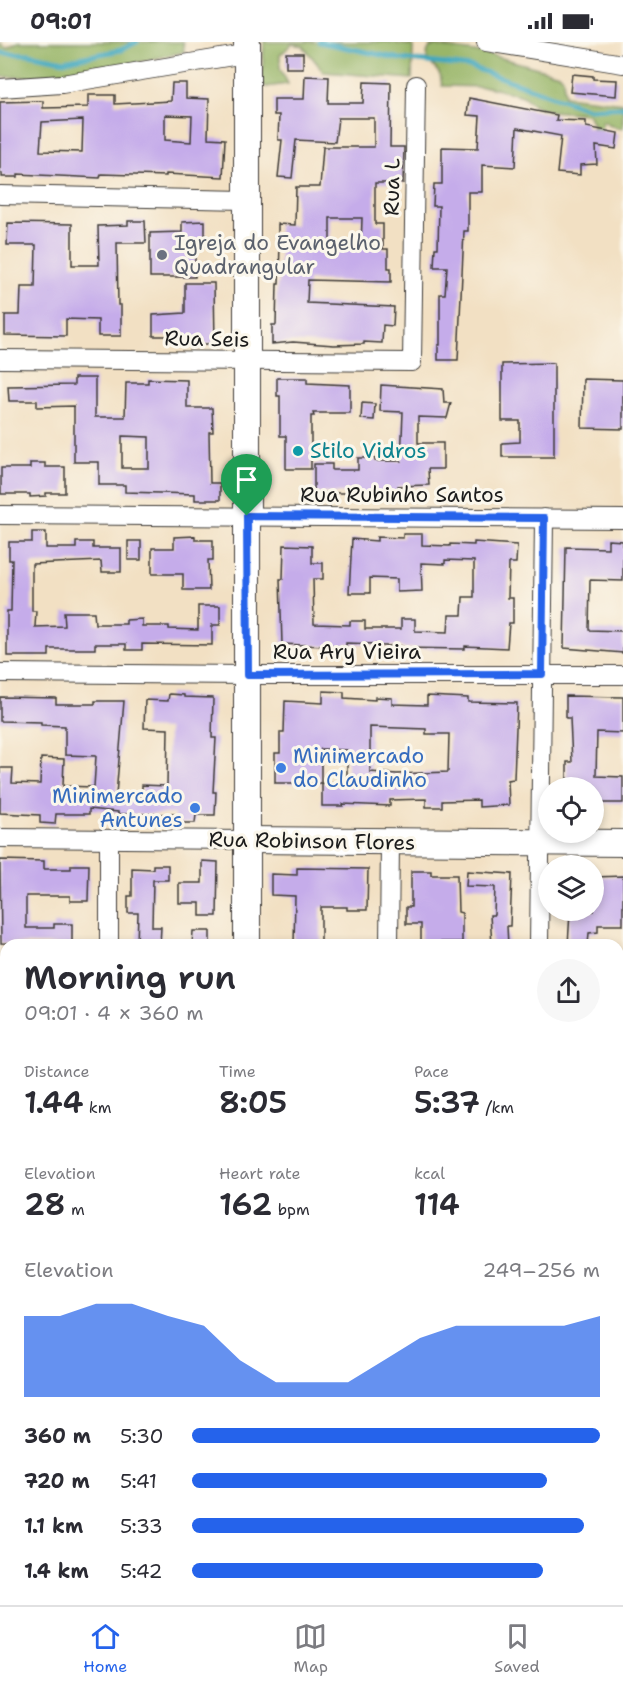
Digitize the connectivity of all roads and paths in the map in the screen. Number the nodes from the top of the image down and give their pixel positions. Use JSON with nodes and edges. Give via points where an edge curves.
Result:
{"nodes":[{"id":1,"x":486,"y":42,"type":"edge"},
{"id":2,"x":246,"y":48,"type":"edge"},
{"id":3,"x":623,"y":64,"type":"edge"},
{"id":4,"x":416,"y":84,"type":"dead end"},
{"id":5,"x":0,"y":88,"type":"edge"},
{"id":6,"x":0,"y":195,"type":"edge"},
{"id":7,"x":246,"y":200,"type":"junction"},
{"id":8,"x":0,"y":359,"type":"edge"},
{"id":9,"x":248,"y":362,"type":"junction"},
{"id":10,"x":412,"y":362,"type":"joint"},
{"id":11,"x":0,"y":515,"type":"edge"},
{"id":12,"x":247,"y":516,"type":"junction"},
{"id":13,"x":544,"y":518,"type":"junction"},
{"id":14,"x":623,"y":519,"type":"edge"},
{"id":15,"x":0,"y":673,"type":"edge"},
{"id":16,"x":542,"y":674,"type":"junction"},
{"id":17,"x":248,"y":675,"type":"junction"},
{"id":18,"x":623,"y":675,"type":"edge"},
{"id":19,"x":540,"y":777,"type":"edge"},
{"id":20,"x":0,"y":838,"type":"edge"},
{"id":21,"x":109,"y":839,"type":"junction"},
{"id":22,"x":247,"y":840,"type":"junction"},
{"id":23,"x":390,"y":842,"type":"junction"},
{"id":24,"x":538,"y":842,"type":"edge"},
{"id":25,"x":539,"y":843,"type":"edge"},
{"id":26,"x":604,"y":843,"type":"edge"},
{"id":27,"x":623,"y":843,"type":"edge"},
{"id":28,"x":109,"y":939,"type":"edge"},
{"id":29,"x":247,"y":939,"type":"edge"},
{"id":30,"x":389,"y":939,"type":"edge"},
{"id":31,"x":539,"y":939,"type":"edge"}],
"edges":[{"from":1,"to":3,"type":"street"},
{"from":2,"to":5,"type":"street","via":[[62,84]]},
{"from":2,"to":7,"type":"street"},
{"from":4,"to":10,"type":"street","name":"Rua L"},
{"from":6,"to":7,"type":"street"},
{"from":7,"to":9,"type":"street"},
{"from":8,"to":9,"type":"street","name":"Rua Seis"},
{"from":9,"to":10,"type":"street","name":"Rua Seis"},
{"from":9,"to":12,"type":"street"},
{"from":11,"to":12,"type":"street","name":"Rua Rubinho Santos"},
{"from":12,"to":13,"type":"street","name":"Rua Rubinho Santos"},
{"from":12,"to":17,"type":"street"},
{"from":13,"to":14,"type":"street","name":"Rua Rubinho Santos"},
{"from":13,"to":16,"type":"street"},
{"from":15,"to":17,"type":"street","name":"Rua Ary Vieira"},
{"from":16,"to":17,"type":"street","name":"Rua Ary Vieira"},
{"from":16,"to":18,"type":"street","name":"Rua Ary Vieira"},
{"from":16,"to":19,"type":"street"},
{"from":17,"to":22,"type":"street"},
{"from":20,"to":21,"type":"street","name":"Rua Robinson Flores"},
{"from":21,"to":22,"type":"street","name":"Rua Robinson Flores"},
{"from":21,"to":28,"type":"street"},
{"from":22,"to":23,"type":"street","name":"Rua Robinson Flores"},
{"from":22,"to":29,"type":"street"},
{"from":23,"to":24,"type":"street","name":"Rua Robinson Flores"},
{"from":23,"to":30,"type":"street"},
{"from":25,"to":31,"type":"street"},
{"from":26,"to":27,"type":"street","name":"Rua Robinson Flores"}]}
